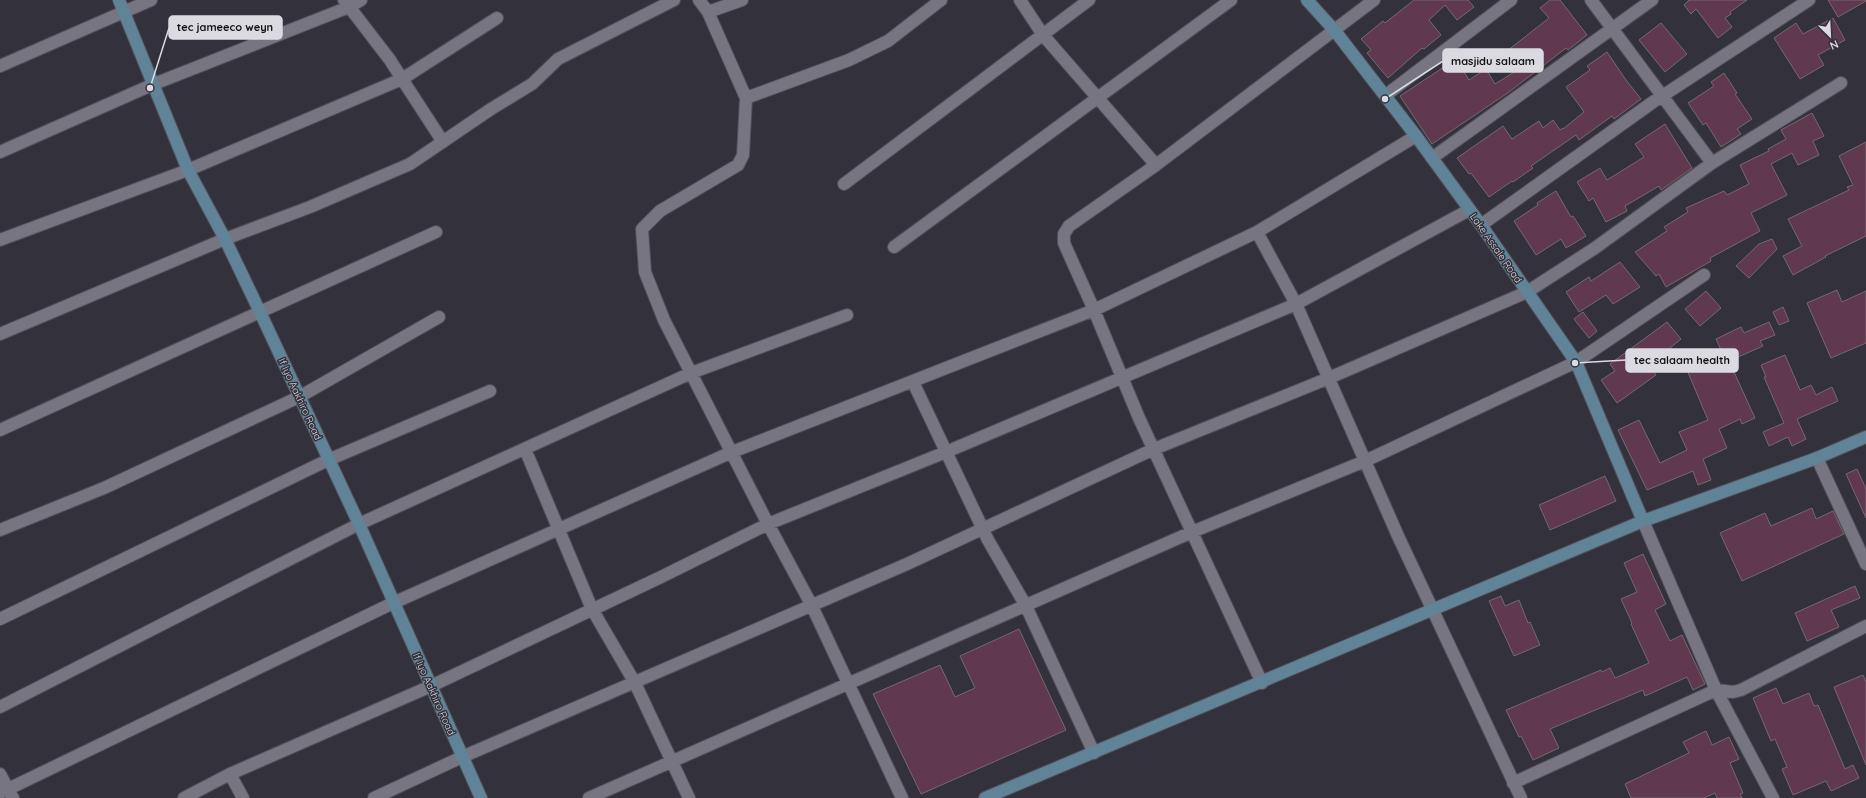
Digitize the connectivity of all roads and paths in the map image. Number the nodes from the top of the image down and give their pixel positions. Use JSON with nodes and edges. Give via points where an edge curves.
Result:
{"nodes":[{"id":1,"x":119,"y":0,"type":"edge"},
{"id":2,"x":151,"y":0,"type":"edge"},
{"id":3,"x":361,"y":0,"type":"edge"},
{"id":4,"x":674,"y":0,"type":"edge"},
{"id":5,"x":699,"y":0,"type":"edge"},
{"id":6,"x":742,"y":0,"type":"edge"},
{"id":7,"x":941,"y":0,"type":"edge"},
{"id":8,"x":1020,"y":0,"type":"edge"},
{"id":9,"x":1089,"y":0,"type":"edge"},
{"id":10,"x":1231,"y":0,"type":"edge"},
{"id":11,"x":1307,"y":0,"type":"edge"},
{"id":12,"x":1374,"y":0,"type":"edge"},
{"id":13,"x":1511,"y":0,"type":"edge"},
{"id":14,"x":1591,"y":0,"type":"edge"},
{"id":15,"x":1652,"y":0,"type":"edge"},
{"id":16,"x":1809,"y":0,"type":"edge"},
{"id":17,"x":346,"y":3,"type":"edge"},
{"id":18,"x":124,"y":12,"type":"junction"},
{"id":19,"x":708,"y":12,"type":"junction"},
{"id":20,"x":497,"y":18,"type":"dead end"},
{"id":21,"x":1613,"y":28,"type":"junction"},
{"id":22,"x":1335,"y":31,"type":"junction"},
{"id":23,"x":1042,"y":35,"type":"junction"},
{"id":24,"x":0,"y":66,"type":"edge"},
{"id":25,"x":402,"y":79,"type":"junction"},
{"id":26,"x":1841,"y":83,"type":"dead end"},
{"id":27,"x":154,"y":84,"type":"junction"},
{"id":28,"x":1663,"y":95,"type":"junction"},
{"id":29,"x":1386,"y":96,"type":"junction"},
{"id":30,"x":746,"y":98,"type":"junction"},
{"id":31,"x":1096,"y":98,"type":"junction"},
{"id":32,"x":1416,"y":136,"type":"junction"},
{"id":33,"x":442,"y":142,"type":"junction"},
{"id":34,"x":0,"y":152,"type":"edge"},
{"id":35,"x":1432,"y":158,"type":"junction"},
{"id":36,"x":1712,"y":163,"type":"junction"},
{"id":37,"x":1156,"y":165,"type":"junction"},
{"id":38,"x":188,"y":170,"type":"junction"},
{"id":39,"x":844,"y":184,"type":"dead end"},
{"id":40,"x":1469,"y":210,"type":"junction"},
{"id":41,"x":1481,"y":225,"type":"junction"},
{"id":42,"x":436,"y":232,"type":"dead end"},
{"id":43,"x":1257,"y":232,"type":"junction"},
{"id":44,"x":225,"y":239,"type":"junction"},
{"id":45,"x":0,"y":240,"type":"edge"},
{"id":46,"x":894,"y":247,"type":"dead end"},
{"id":47,"x":1704,"y":276,"type":"dead end"},
{"id":48,"x":1527,"y":292,"type":"junction"},
{"id":49,"x":1296,"y":304,"type":"junction"},
{"id":50,"x":1094,"y":310,"type":"junction"},
{"id":51,"x":260,"y":312,"type":"junction"},
{"id":52,"x":848,"y":315,"type":"dead end"},
{"id":53,"x":439,"y":317,"type":"dead end"},
{"id":54,"x":0,"y":334,"type":"edge"},
{"id":55,"x":1576,"y":362,"type":"junction"},
{"id":56,"x":691,"y":373,"type":"junction"},
{"id":57,"x":1121,"y":376,"type":"junction"},
{"id":58,"x":1329,"y":378,"type":"junction"},
{"id":59,"x":913,"y":382,"type":"junction"},
{"id":60,"x":490,"y":391,"type":"dead end"},
{"id":61,"x":299,"y":397,"type":"junction"},
{"id":62,"x":0,"y":430,"type":"edge"},
{"id":63,"x":1866,"y":438,"type":"edge"},
{"id":64,"x":525,"y":449,"type":"junction"},
{"id":65,"x":1154,"y":449,"type":"junction"},
{"id":66,"x":732,"y":452,"type":"junction"},
{"id":67,"x":946,"y":452,"type":"junction"},
{"id":68,"x":1817,"y":458,"type":"junction"},
{"id":69,"x":328,"y":460,"type":"junction"},
{"id":70,"x":1365,"y":461,"type":"junction"},
{"id":71,"x":1643,"y":521,"type":"junction"},
{"id":72,"x":359,"y":524,"type":"junction"},
{"id":73,"x":768,"y":524,"type":"junction"},
{"id":74,"x":982,"y":529,"type":"junction"},
{"id":75,"x":0,"y":530,"type":"edge"},
{"id":76,"x":558,"y":530,"type":"junction"},
{"id":77,"x":1192,"y":532,"type":"junction"},
{"id":78,"x":1866,"y":564,"type":"edge"},
{"id":79,"x":393,"y":603,"type":"junction"},
{"id":80,"x":811,"y":604,"type":"junction"},
{"id":81,"x":1026,"y":606,"type":"junction"},
{"id":82,"x":592,"y":609,"type":"junction"},
{"id":83,"x":1432,"y":610,"type":"junction"},
{"id":84,"x":0,"y":619,"type":"edge"},
{"id":85,"x":1866,"y":626,"type":"edge"},
{"id":86,"x":848,"y":682,"type":"junction"},
{"id":87,"x":635,"y":683,"type":"junction"},
{"id":88,"x":1262,"y":683,"type":"junction"},
{"id":89,"x":431,"y":686,"type":"junction"},
{"id":90,"x":1716,"y":690,"type":"junction"},
{"id":91,"x":0,"y":707,"type":"edge"},
{"id":92,"x":1094,"y":753,"type":"junction"},
{"id":93,"x":462,"y":757,"type":"junction"},
{"id":94,"x":672,"y":760,"type":"junction"},
{"id":95,"x":0,"y":774,"type":"edge"},
{"id":96,"x":230,"y":774,"type":"junction"},
{"id":97,"x":1513,"y":783,"type":"junction"},
{"id":98,"x":7,"y":793,"type":"edge"},
{"id":99,"x":184,"y":798,"type":"edge"},
{"id":100,"x":243,"y":798,"type":"edge"},
{"id":101,"x":374,"y":798,"type":"edge"},
{"id":102,"x":481,"y":798,"type":"edge"},
{"id":103,"x":589,"y":798,"type":"edge"},
{"id":104,"x":689,"y":798,"type":"edge"},
{"id":105,"x":902,"y":798,"type":"edge"},
{"id":106,"x":985,"y":798,"type":"edge"},
{"id":107,"x":1521,"y":798,"type":"edge"},
{"id":108,"x":1773,"y":798,"type":"edge"}],
"edges":[{"from":1,"to":18,"type":"street","name":"If Iyo Aakhiro Road"},
{"from":2,"to":18,"type":"street"},
{"from":3,"to":17,"type":"street"},
{"from":4,"to":33,"type":"street","via":[[558,59],[532,84]]},
{"from":5,"to":19,"type":"street"},
{"from":6,"to":19,"type":"street"},
{"from":7,"to":30,"type":"street","via":[[888,41],[849,60]]},
{"from":8,"to":23,"type":"street"},
{"from":9,"to":23,"type":"street"},
{"from":10,"to":31,"type":"street"},
{"from":11,"to":22,"type":"street","name":"Lake Assale Road"},
{"from":12,"to":22,"type":"street"},
{"from":13,"to":29,"type":"street"},
{"from":14,"to":21,"type":"street"},
{"from":15,"to":21,"type":"street"},
{"from":16,"to":28,"type":"street"},
{"from":17,"to":25,"type":"street"},
{"from":17,"to":27,"type":"street"},
{"from":18,"to":24,"type":"street"},
{"from":18,"to":27,"type":"street","name":"If Iyo Aakhiro Road"},
{"from":19,"to":30,"type":"street"},
{"from":20,"to":25,"type":"street"},
{"from":21,"to":28,"type":"street"},
{"from":21,"to":35,"type":"street"},
{"from":22,"to":29,"type":"street","name":"Lake Assale Road"},
{"from":22,"to":37,"type":"street"},
{"from":23,"to":31,"type":"street"},
{"from":23,"to":39,"type":"street"},
{"from":25,"to":33,"type":"street"},
{"from":25,"to":38,"type":"street"},
{"from":26,"to":36,"type":"street"},
{"from":27,"to":34,"type":"street"},
{"from":27,"to":38,"type":"street","name":"If Iyo Aakhiro Road"},
{"from":28,"to":36,"type":"street"},
{"from":28,"to":41,"type":"street"},
{"from":29,"to":32,"type":"street","name":"Lake Assale Road"},
{"from":30,"to":56,"type":"street","via":[[743,155],[738,165],[660,211],[642,229],[645,272],[664,320]]},
{"from":31,"to":37,"type":"street"},
{"from":31,"to":46,"type":"street"},
{"from":32,"to":35,"type":"street","name":"Lake Assale Road"},
{"from":32,"to":43,"type":"street"},
{"from":33,"to":44,"type":"street","via":[[410,164],[310,207]]},
{"from":35,"to":40,"type":"street","name":"Lake Assale Road"},
{"from":36,"to":48,"type":"street","via":[[1596,248]]},
{"from":37,"to":50,"type":"street","via":[[1069,226],[1064,234],[1064,243]]},
{"from":38,"to":44,"type":"street","name":"If Iyo Aakhiro Road"},
{"from":38,"to":45,"type":"street"},
{"from":40,"to":41,"type":"street","name":"Lake Assale Road"},
{"from":40,"to":49,"type":"street"},
{"from":41,"to":48,"type":"street","name":"Lake Assale Road"},
{"from":42,"to":51,"type":"street"},
{"from":43,"to":49,"type":"street"},
{"from":43,"to":50,"type":"street"},
{"from":44,"to":51,"type":"street","name":"If Iyo Aakhiro Road"},
{"from":44,"to":54,"type":"street"},
{"from":47,"to":55,"type":"street"},
{"from":48,"to":55,"type":"street","name":"Lake Assale Road"},
{"from":48,"to":58,"type":"street"},
{"from":49,"to":57,"type":"street"},
{"from":49,"to":58,"type":"street"},
{"from":50,"to":57,"type":"street"},
{"from":50,"to":59,"type":"street"},
{"from":51,"to":61,"type":"street","name":"If Iyo Aakhiro Road"},
{"from":51,"to":62,"type":"street"},
{"from":52,"to":56,"type":"street"},
{"from":53,"to":61,"type":"street"},
{"from":55,"to":70,"type":"street"},
{"from":55,"to":71,"type":"street","name":"Lake Assale Road"},
{"from":56,"to":64,"type":"street"},
{"from":56,"to":66,"type":"street"},
{"from":57,"to":65,"type":"street"},
{"from":57,"to":67,"type":"street"},
{"from":58,"to":65,"type":"street"},
{"from":58,"to":70,"type":"street"},
{"from":59,"to":66,"type":"street"},
{"from":59,"to":67,"type":"street"},
{"from":60,"to":69,"type":"street"},
{"from":61,"to":69,"type":"street","name":"If Iyo Aakhiro Road"},
{"from":61,"to":75,"type":"street","via":[[104,488]]},
{"from":63,"to":68,"type":"street"},
{"from":64,"to":72,"type":"street"},
{"from":64,"to":76,"type":"street"},
{"from":65,"to":74,"type":"street"},
{"from":65,"to":77,"type":"street"},
{"from":66,"to":73,"type":"street"},
{"from":66,"to":76,"type":"street"},
{"from":67,"to":73,"type":"street"},
{"from":67,"to":74,"type":"street"},
{"from":68,"to":71,"type":"street"},
{"from":68,"to":78,"type":"street"},
{"from":69,"to":72,"type":"street","name":"If Iyo Aakhiro Road"},
{"from":69,"to":84,"type":"street"},
{"from":70,"to":77,"type":"street"},
{"from":70,"to":83,"type":"street"},
{"from":71,"to":83,"type":"street"},
{"from":71,"to":90,"type":"street"},
{"from":72,"to":79,"type":"street","name":"If Iyo Aakhiro Road"},
{"from":72,"to":91,"type":"street"},
{"from":73,"to":80,"type":"street"},
{"from":73,"to":82,"type":"street"},
{"from":74,"to":80,"type":"street"},
{"from":74,"to":81,"type":"street"},
{"from":76,"to":79,"type":"street"},
{"from":76,"to":82,"type":"street"},
{"from":77,"to":81,"type":"street"},
{"from":77,"to":88,"type":"street"},
{"from":79,"to":89,"type":"street","name":"If Iyo Aakhiro Road"},
{"from":79,"to":98,"type":"street"},
{"from":80,"to":86,"type":"street"},
{"from":80,"to":87,"type":"street"},
{"from":81,"to":86,"type":"street"},
{"from":81,"to":92,"type":"street"},
{"from":82,"to":87,"type":"street"},
{"from":82,"to":89,"type":"street"},
{"from":83,"to":88,"type":"street"},
{"from":83,"to":97,"type":"street"},
{"from":85,"to":90,"type":"street","via":[[1741,690]]},
{"from":86,"to":94,"type":"street"},
{"from":86,"to":105,"type":"street"},
{"from":87,"to":93,"type":"street"},
{"from":87,"to":94,"type":"street"},
{"from":88,"to":92,"type":"street"},
{"from":89,"to":93,"type":"street","name":"If Iyo Aakhiro Road"},
{"from":89,"to":96,"type":"street"},
{"from":90,"to":97,"type":"street"},
{"from":90,"to":108,"type":"street"},
{"from":92,"to":106,"type":"street"},
{"from":93,"to":101,"type":"street"},
{"from":93,"to":102,"type":"street","name":"If Iyo Aakhiro Road"},
{"from":94,"to":103,"type":"street"},
{"from":94,"to":104,"type":"street"},
{"from":95,"to":98,"type":"street"},
{"from":96,"to":99,"type":"street"},
{"from":96,"to":100,"type":"street"},
{"from":97,"to":107,"type":"street"}]}
